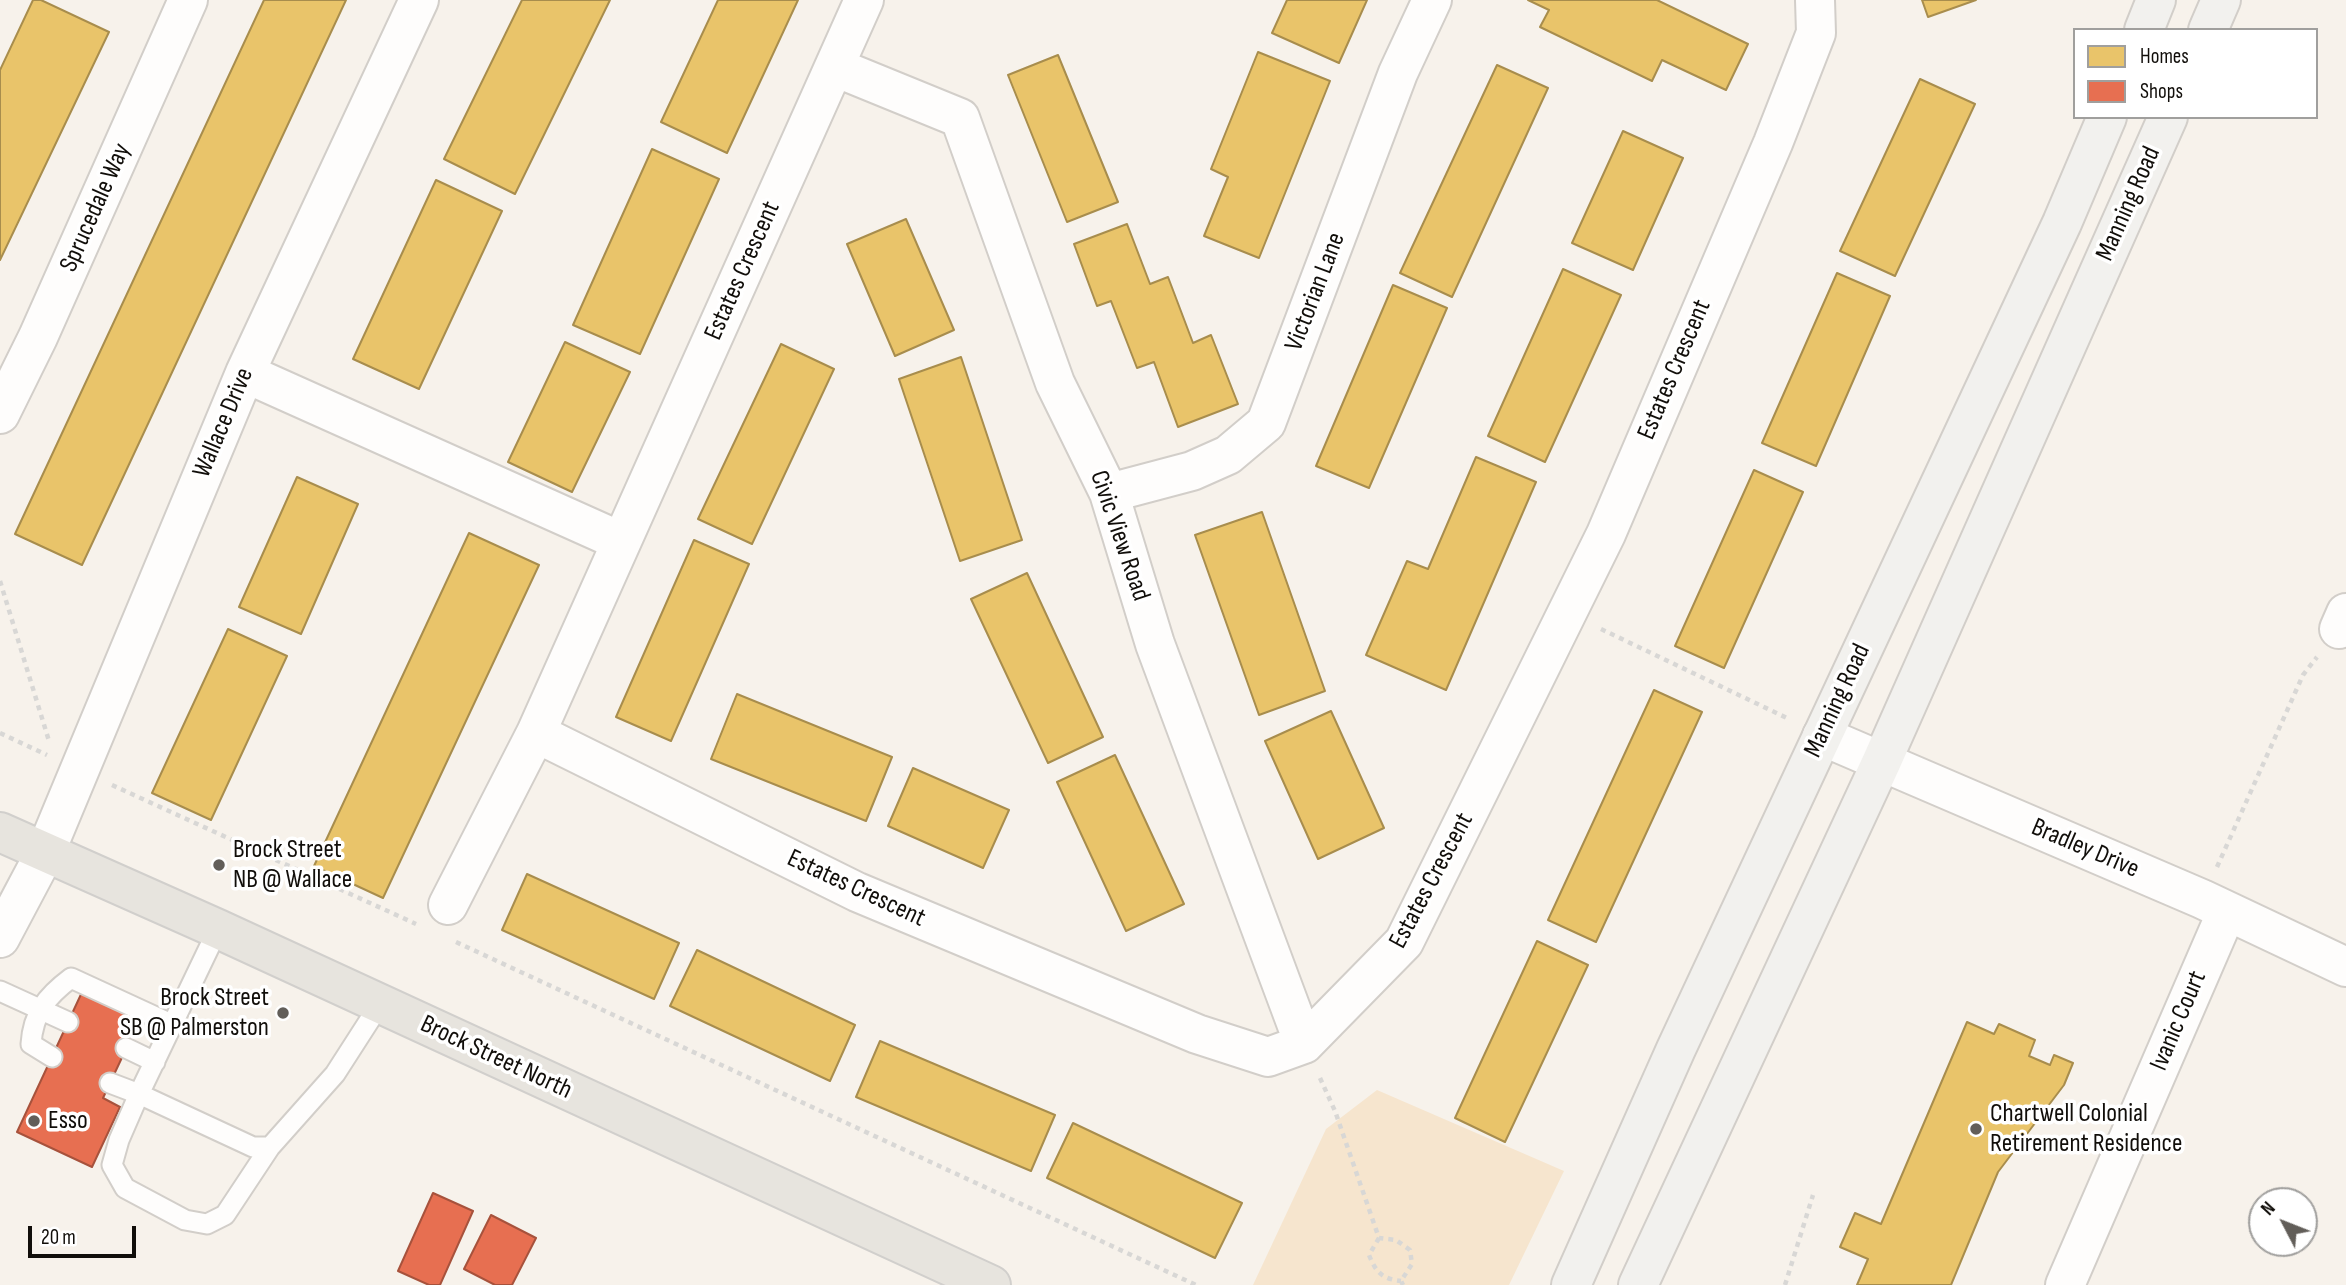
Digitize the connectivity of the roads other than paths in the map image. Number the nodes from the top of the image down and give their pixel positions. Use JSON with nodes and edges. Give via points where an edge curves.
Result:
{"nodes":[{"id":1,"x":188,"y":0,"type":"edge"},
{"id":2,"x":419,"y":0,"type":"edge"},
{"id":3,"x":864,"y":0,"type":"edge"},
{"id":4,"x":1432,"y":0,"type":"edge"},
{"id":5,"x":1815,"y":0,"type":"edge"},
{"id":6,"x":2157,"y":0,"type":"edge"},
{"id":7,"x":2221,"y":0,"type":"edge"},
{"id":8,"x":2145,"y":28,"type":"edge"},
{"id":9,"x":2209,"y":28,"type":"edge"},
{"id":10,"x":835,"y":67,"type":"junction"},
{"id":11,"x":2106,"y":119,"type":"edge"},
{"id":12,"x":2167,"y":119,"type":"edge"},
{"id":13,"x":245,"y":373,"type":"junction"},
{"id":14,"x":0,"y":414,"type":"edge"},
{"id":15,"x":1110,"y":493,"type":"junction"},
{"id":16,"x":620,"y":541,"type":"junction"},
{"id":17,"x":536,"y":733,"type":"junction"},
{"id":18,"x":1822,"y":736,"type":"junction"},
{"id":19,"x":1881,"y":762,"type":"junction"},
{"id":20,"x":0,"y":832,"type":"edge"},
{"id":21,"x":45,"y":853,"type":"junction"},
{"id":22,"x":2215,"y":905,"type":"junction"},
{"id":23,"x":440,"y":924,"type":"road end"},
{"id":24,"x":218,"y":929,"type":"junction"},
{"id":25,"x":0,"y":938,"type":"edge"},
{"id":26,"x":2346,"y":967,"type":"edge"},
{"id":27,"x":0,"y":991,"type":"edge"},
{"id":28,"x":380,"y":1004,"type":"junction"},
{"id":29,"x":39,"y":1008,"type":"junction"},
{"id":30,"x":68,"y":1022,"type":"dead end"},
{"id":31,"x":173,"y":1025,"type":"junction"},
{"id":32,"x":1304,"y":1044,"type":"junction"},
{"id":33,"x":126,"y":1048,"type":"dead end"},
{"id":34,"x":52,"y":1057,"type":"dead end"},
{"id":35,"x":155,"y":1062,"type":"junction"},
{"id":36,"x":110,"y":1083,"type":"dead end"},
{"id":37,"x":139,"y":1094,"type":"junction"},
{"id":38,"x":270,"y":1147,"type":"junction"},
{"id":39,"x":991,"y":1285,"type":"edge"},
{"id":40,"x":1571,"y":1285,"type":"edge"},
{"id":41,"x":1638,"y":1285,"type":"edge"},
{"id":42,"x":2065,"y":1285,"type":"edge"}],
"edges":[{"from":1,"to":14,"type":"street","name":"Sprucedale Way"},
{"from":2,"to":13,"type":"street","name":"Wallace Drive"},
{"from":3,"to":10,"type":"street","name":"Estates Crescent"},
{"from":4,"to":15,"type":"street","name":"Victorian Lane","via":[[1398,74],[1266,423],[1228,455]]},
{"from":5,"to":32,"type":"street","name":"Estates Crescent","via":[[1816,33],[1773,143],[1606,534],[1405,942]]},
{"from":6,"to":8,"type":"main road"},
{"from":7,"to":9,"type":"main road"},
{"from":10,"to":15,"type":"street","name":"Civic View Road","via":[[960,118],[1055,383]]},
{"from":10,"to":16,"type":"street","name":"Estates Crescent"},
{"from":11,"to":18,"type":"main road","name":"Manning Road"},
{"from":12,"to":19,"type":"main road","name":"Manning Road"},
{"from":13,"to":16,"type":"street"},
{"from":13,"to":21,"type":"street","name":"Wallace Drive"},
{"from":15,"to":32,"type":"street","name":"Civic View Road","via":[[1155,644]]},
{"from":16,"to":17,"type":"street","name":"Estates Crescent"},
{"from":17,"to":23,"type":"street","name":"Estates Crescent"},
{"from":17,"to":32,"type":"street","name":"Estates Crescent","via":[[857,892],[1197,1034],[1268,1057]]},
{"from":18,"to":19,"type":"street","name":"Bradley Drive"},
{"from":18,"to":40,"type":"main road","name":"Manning Road"},
{"from":19,"to":22,"type":"street","name":"Bradley Drive"},
{"from":19,"to":41,"type":"main road","name":"Manning Road"},
{"from":20,"to":21,"type":"main road","name":"Brock Street North"},
{"from":21,"to":24,"type":"main road","name":"Brock Street North"},
{"from":21,"to":25,"type":"street","name":"Wallace Drive"},
{"from":22,"to":26,"type":"street","name":"Bradley Drive"},
{"from":22,"to":42,"type":"street","name":"Ivanic Court"},
{"from":24,"to":28,"type":"main road","name":"Brock Street North"},
{"from":24,"to":31,"type":"lane"},
{"from":27,"to":29,"type":"lane"},
{"from":28,"to":38,"type":"lane","via":[[335,1074]]},
{"from":28,"to":39,"type":"main road","name":"Brock Street North"},
{"from":29,"to":30,"type":"lane"},
{"from":29,"to":31,"type":"lane","via":[[71,978]]},
{"from":29,"to":34,"type":"lane","via":[[31,1044]]},
{"from":31,"to":35,"type":"lane"},
{"from":33,"to":35,"type":"lane"},
{"from":35,"to":37,"type":"lane"},
{"from":36,"to":37,"type":"lane"},
{"from":37,"to":38,"type":"lane","via":[[253,1147]]},
{"from":37,"to":38,"type":"lane","via":[[112,1166],[124,1188],[185,1220],[207,1224],[225,1215]]}]}
